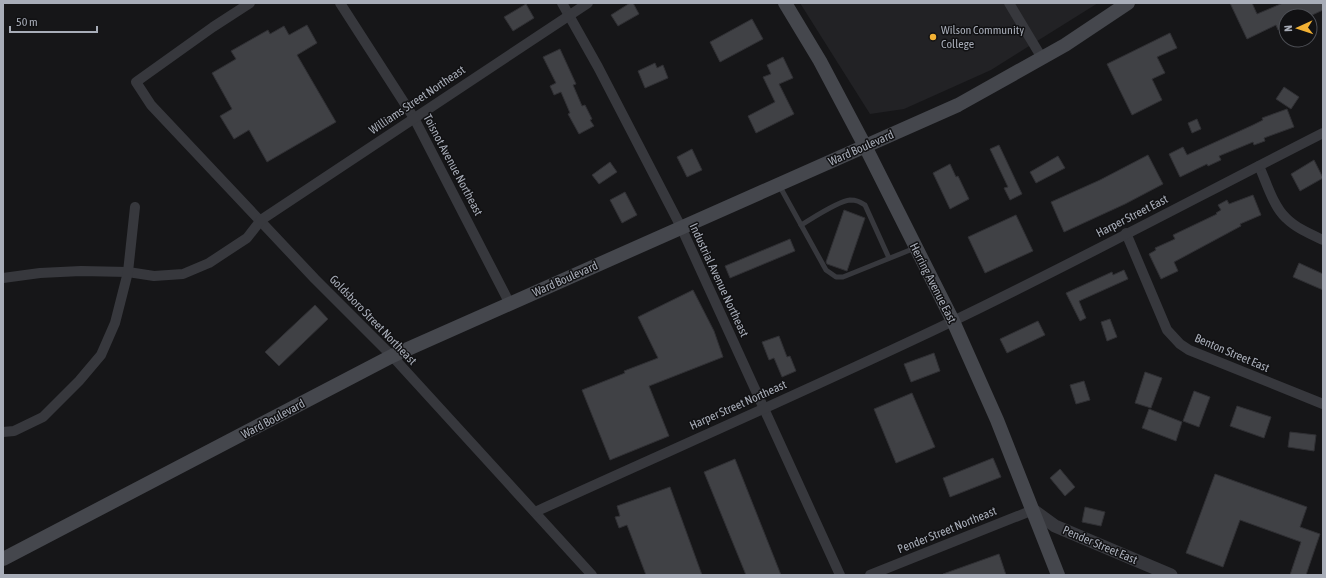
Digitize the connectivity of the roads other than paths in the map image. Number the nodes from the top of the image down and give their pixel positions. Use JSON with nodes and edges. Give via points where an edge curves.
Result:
{"nodes":[{"id":1,"x":250,"y":3,"type":"edge"},
{"id":2,"x":340,"y":3,"type":"edge"},
{"id":3,"x":562,"y":3,"type":"edge"},
{"id":4,"x":588,"y":3,"type":"edge"},
{"id":5,"x":785,"y":3,"type":"edge"},
{"id":6,"x":1010,"y":3,"type":"edge"},
{"id":7,"x":1128,"y":3,"type":"edge"},
{"id":8,"x":570,"y":15,"type":"junction"},
{"id":9,"x":1042,"y":58,"type":"junction"},
{"id":10,"x":414,"y":118,"type":"junction"},
{"id":11,"x":1323,"y":133,"type":"edge"},
{"id":12,"x":865,"y":146,"type":"junction"},
{"id":13,"x":1259,"y":166,"type":"junction"},
{"id":14,"x":778,"y":184,"type":"junction"},
{"id":15,"x":135,"y":207,"type":"dead end"},
{"id":16,"x":261,"y":220,"type":"junction"},
{"id":17,"x":801,"y":225,"type":"junction"},
{"id":18,"x":681,"y":227,"type":"junction"},
{"id":19,"x":1126,"y":233,"type":"junction"},
{"id":20,"x":1323,"y":240,"type":"edge"},
{"id":21,"x":916,"y":247,"type":"junction"},
{"id":22,"x":889,"y":258,"type":"junction"},
{"id":23,"x":128,"y":272,"type":"junction"},
{"id":24,"x":3,"y":278,"type":"edge"},
{"id":25,"x":510,"y":304,"type":"junction"},
{"id":26,"x":952,"y":321,"type":"junction"},
{"id":27,"x":392,"y":356,"type":"junction"},
{"id":28,"x":1323,"y":404,"type":"edge"},
{"id":29,"x":764,"y":408,"type":"junction"},
{"id":30,"x":3,"y":432,"type":"edge"},
{"id":31,"x":1033,"y":510,"type":"junction"},
{"id":32,"x":535,"y":512,"type":"junction"},
{"id":33,"x":3,"y":559,"type":"edge"},
{"id":34,"x":592,"y":575,"type":"edge"},
{"id":35,"x":840,"y":575,"type":"edge"},
{"id":36,"x":870,"y":575,"type":"edge"},
{"id":37,"x":1058,"y":575,"type":"edge"},
{"id":38,"x":1170,"y":575,"type":"edge"}],
"edges":[{"from":1,"to":16,"type":"street","name":"Goldsboro Street Northeast","via":[[136,82],[151,105]]},
{"from":2,"to":10,"type":"street","name":"Toisnot Avenue Northeast"},
{"from":3,"to":8,"type":"street","name":"Industrial Avenue Northeast"},
{"from":4,"to":8,"type":"street","name":"Williams Street Northeast"},
{"from":5,"to":12,"type":"main road","name":"Herring Avenue East","via":[[820,61]]},
{"from":6,"to":9,"type":"street"},
{"from":7,"to":9,"type":"main road","name":"Ward Boulevard"},
{"from":8,"to":10,"type":"street","name":"Williams Street Northeast"},
{"from":8,"to":18,"type":"street","name":"Industrial Avenue Northeast"},
{"from":9,"to":12,"type":"main road","name":"Ward Boulevard","via":[[958,105]]},
{"from":10,"to":16,"type":"street","name":"Williams Street Northeast"},
{"from":10,"to":25,"type":"street","name":"Toisnot Avenue Northeast"},
{"from":11,"to":13,"type":"street","name":"Harper Street East"},
{"from":12,"to":14,"type":"main road","name":"Ward Boulevard"},
{"from":12,"to":21,"type":"main road","name":"Herring Avenue East"},
{"from":13,"to":19,"type":"street","name":"Harper Street East"},
{"from":13,"to":20,"type":"street","via":[[1285,218]]},
{"from":14,"to":17,"type":"lane"},
{"from":14,"to":18,"type":"main road","name":"Ward Boulevard"},
{"from":15,"to":23,"type":"street"},
{"from":16,"to":23,"type":"street","name":"Williams Street Northeast","via":[[247,238],[209,263],[183,274],[154,276]]},
{"from":16,"to":27,"type":"street","name":"Goldsboro Street Northeast","via":[[315,279]]},
{"from":17,"to":22,"type":"lane","via":[[826,270],[836,277],[843,277]]},
{"from":17,"to":22,"type":"lane","via":[[842,202],[859,201],[865,205]]},
{"from":18,"to":25,"type":"main road","name":"Ward Boulevard"},
{"from":18,"to":29,"type":"street","name":"Industrial Avenue Northeast"},
{"from":19,"to":26,"type":"street","name":"Harper Street East"},
{"from":19,"to":28,"type":"street","name":"Benton Street East","via":[[1167,330],[1180,344],[1203,356]]},
{"from":21,"to":22,"type":"lane"},
{"from":21,"to":26,"type":"main road","name":"Herring Avenue East"},
{"from":23,"to":24,"type":"street","name":"Williams Street Northeast","via":[[81,271]]},
{"from":23,"to":30,"type":"street","via":[[115,323],[101,354],[79,381],[43,417],[14,431]]},
{"from":25,"to":27,"type":"main road","name":"Ward Boulevard"},
{"from":26,"to":29,"type":"street","name":"Harper Street Northeast"},
{"from":26,"to":31,"type":"main road","name":"Herring Avenue East","via":[[997,420]]},
{"from":27,"to":32,"type":"street","name":"Goldsboro Street Northeast"},
{"from":27,"to":33,"type":"main road","name":"Ward Boulevard"},
{"from":29,"to":32,"type":"street","name":"Harper Street Northeast"},
{"from":29,"to":35,"type":"street","name":"Industrial Avenue Northeast"},
{"from":31,"to":36,"type":"street","name":"Pender Street Northeast"},
{"from":31,"to":37,"type":"main road","name":"Herring Avenue East"},
{"from":31,"to":38,"type":"street","name":"Pender Street East","via":[[1055,526]]},
{"from":32,"to":34,"type":"street","name":"Goldsboro Street Northeast"}]}
